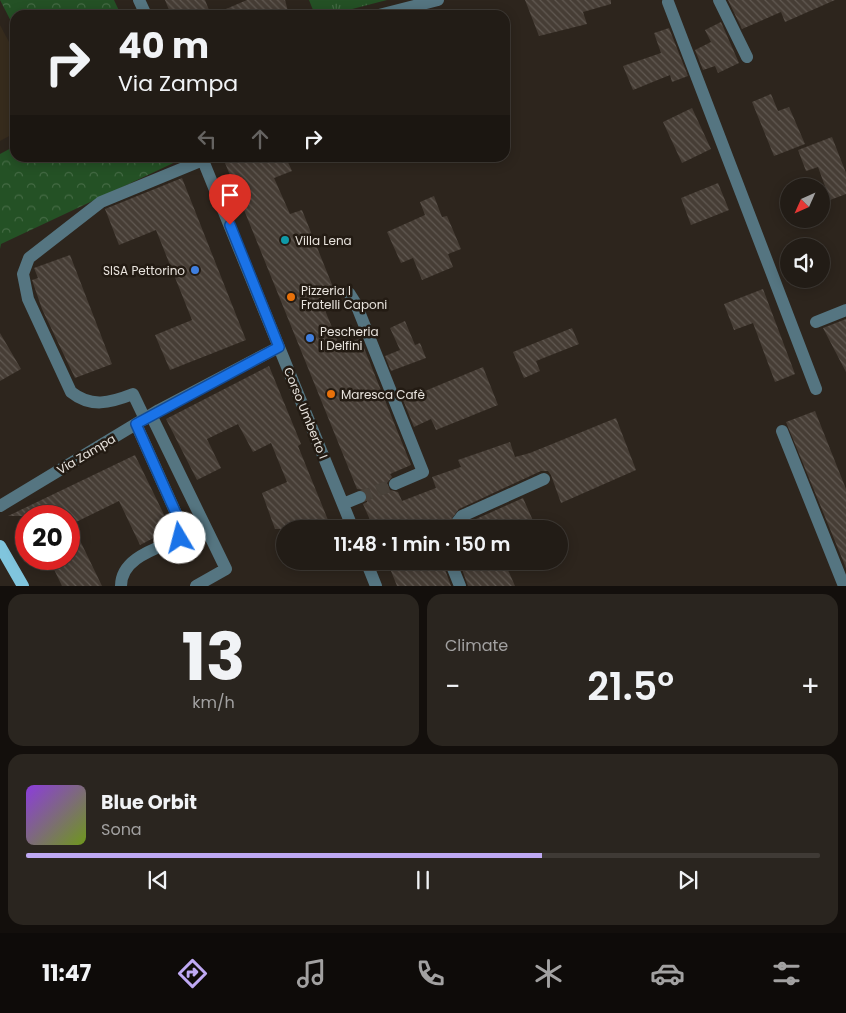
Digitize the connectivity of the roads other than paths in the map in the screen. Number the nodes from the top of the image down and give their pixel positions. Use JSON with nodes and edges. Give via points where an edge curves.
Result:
{"nodes":[{"id":1,"x":438,"y":0,"type":"edge"},
{"id":2,"x":719,"y":0,"type":"edge"},
{"id":3,"x":668,"y":2,"type":"dead end"},
{"id":4,"x":399,"y":10,"type":"edge"},
{"id":5,"x":747,"y":57,"type":"dead end"},
{"id":6,"x":196,"y":162,"type":"edge"},
{"id":7,"x":204,"y":162,"type":"edge"},
{"id":8,"x":349,"y":293,"type":"dead end"},
{"id":9,"x":846,"y":310,"type":"edge"},
{"id":10,"x":816,"y":322,"type":"dead end"},
{"id":11,"x":279,"y":347,"type":"junction"},
{"id":12,"x":816,"y":389,"type":"dead end"},
{"id":13,"x":144,"y":419,"type":"junction"},
{"id":14,"x":782,"y":431,"type":"dead end"},
{"id":15,"x":544,"y":480,"type":"dead end"},
{"id":16,"x":395,"y":484,"type":"tunnel mouth"},
{"id":17,"x":360,"y":497,"type":"tunnel mouth"},
{"id":18,"x":343,"y":504,"type":"junction"},
{"id":19,"x":0,"y":506,"type":"edge"},
{"id":20,"x":349,"y":520,"type":"edge"},
{"id":21,"x":459,"y":520,"type":"edge"},
{"id":22,"x":0,"y":546,"type":"edge"},
{"id":23,"x":370,"y":570,"type":"edge"},
{"id":24,"x":454,"y":570,"type":"edge"},
{"id":25,"x":23,"y":586,"type":"edge"},
{"id":26,"x":121,"y":586,"type":"edge"},
{"id":27,"x":196,"y":586,"type":"edge"},
{"id":28,"x":376,"y":586,"type":"edge"},
{"id":29,"x":460,"y":586,"type":"edge"},
{"id":30,"x":844,"y":586,"type":"edge"}],
"edges":[{"from":1,"to":4,"type":"street"},
{"from":2,"to":5,"type":"street"},
{"from":3,"to":12,"type":"street"},
{"from":6,"to":13,"type":"street","via":[[101,202],[29,258],[23,274],[28,299],[71,392],[82,401],[110,403],[133,394]]},
{"from":7,"to":11,"type":"street","name":"Corso Umberto I"},
{"from":8,"to":16,"type":"street","via":[[424,472]]},
{"from":9,"to":10,"type":"street"},
{"from":11,"to":13,"type":"street","name":"Via Zampa"},
{"from":11,"to":18,"type":"street","name":"Corso Umberto I"},
{"from":13,"to":19,"type":"street","name":"Via Zampa"},
{"from":13,"to":26,"type":"street","via":[[183,529],[180,538],[138,558],[128,567]]},
{"from":13,"to":27,"type":"street","via":[[226,569]]},
{"from":14,"to":30,"type":"street"},
{"from":15,"to":21,"type":"street"},
{"from":17,"to":18,"type":"street"},
{"from":18,"to":20,"type":"street","name":"Corso Umberto I"},
{"from":22,"to":25,"type":"main road"},
{"from":23,"to":28,"type":"street"},
{"from":24,"to":29,"type":"street"}]}
